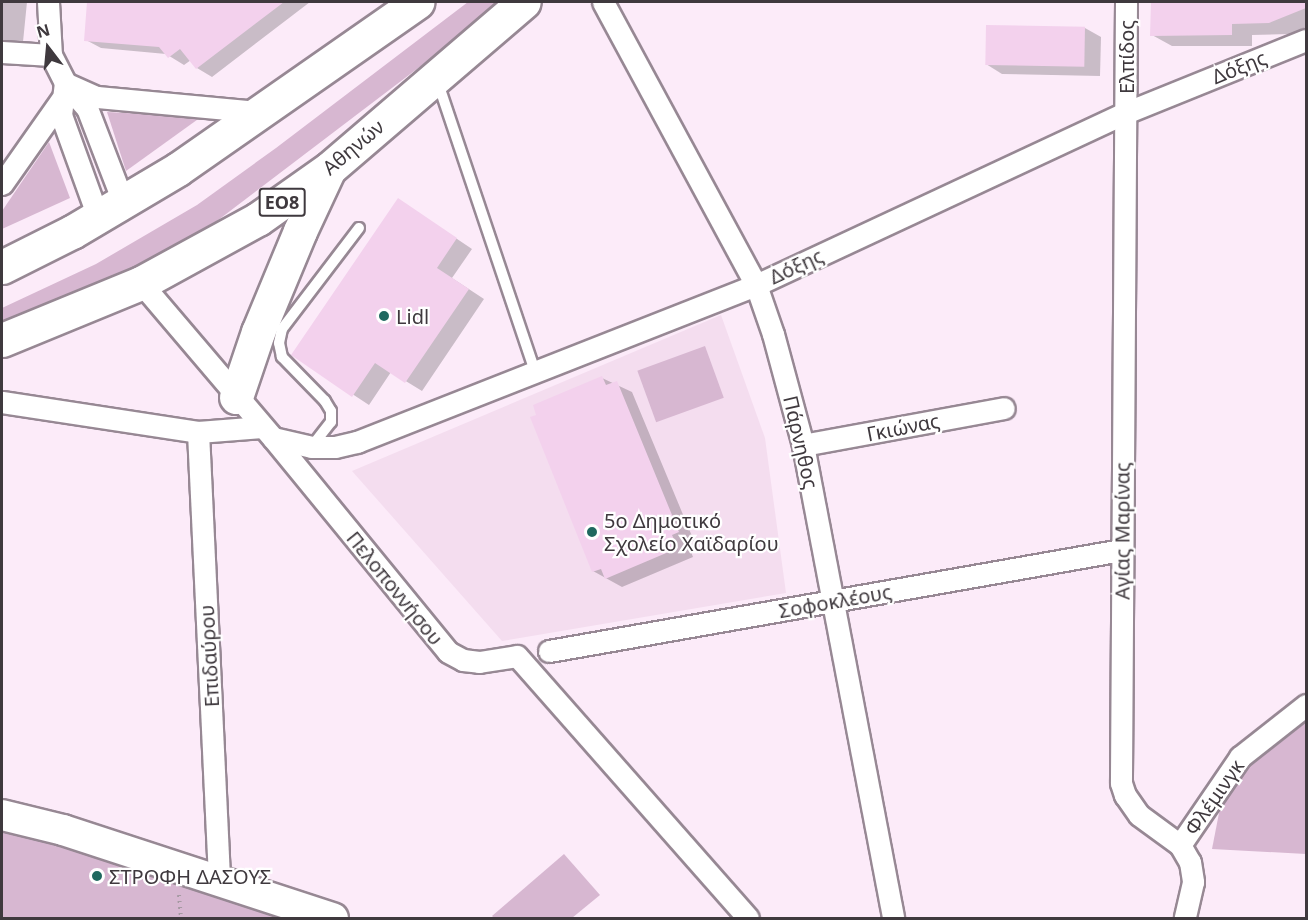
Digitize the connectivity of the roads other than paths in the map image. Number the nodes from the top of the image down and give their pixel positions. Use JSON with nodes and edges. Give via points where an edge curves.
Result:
{"nodes":[{"id":1,"x":48,"y":2,"type":"edge"},
{"id":2,"x":417,"y":2,"type":"edge"},
{"id":3,"x":524,"y":2,"type":"edge"},
{"id":4,"x":603,"y":2,"type":"edge"},
{"id":5,"x":1126,"y":2,"type":"edge"},
{"id":6,"x":1306,"y":39,"type":"edge"},
{"id":7,"x":2,"y":52,"type":"edge"},
{"id":8,"x":51,"y":55,"type":"junction"},
{"id":9,"x":436,"y":77,"type":"junction"},
{"id":10,"x":63,"y":92,"type":"junction"},
{"id":11,"x":260,"y":111,"type":"junction"},
{"id":12,"x":1125,"y":113,"type":"junction"},
{"id":13,"x":330,"y":168,"type":"junction"},
{"id":14,"x":2,"y":184,"type":"edge"},
{"id":15,"x":111,"y":210,"type":"junction"},
{"id":16,"x":359,"y":228,"type":"dead end"},
{"id":17,"x":2,"y":267,"type":"edge"},
{"id":18,"x":141,"y":283,"type":"junction"},
{"id":19,"x":756,"y":285,"type":"junction"},
{"id":20,"x":2,"y":340,"type":"edge"},
{"id":21,"x":535,"y":372,"type":"junction"},
{"id":22,"x":236,"y":397,"type":"junction"},
{"id":23,"x":2,"y":408,"type":"edge"},
{"id":24,"x":1004,"y":408,"type":"dead end"},
{"id":25,"x":198,"y":432,"type":"junction"},
{"id":26,"x":268,"y":433,"type":"junction"},
{"id":27,"x":803,"y":445,"type":"junction"},
{"id":28,"x":311,"y":447,"type":"junction"},
{"id":29,"x":1121,"y":550,"type":"junction"},
{"id":30,"x":834,"y":601,"type":"junction"},
{"id":31,"x":549,"y":651,"type":"dead end"},
{"id":32,"x":1306,"y":705,"type":"edge"},
{"id":33,"x":2,"y":815,"type":"edge"},
{"id":34,"x":1180,"y":845,"type":"junction"},
{"id":35,"x":219,"y":880,"type":"junction"},
{"id":36,"x":333,"y":918,"type":"edge"},
{"id":37,"x":748,"y":918,"type":"edge"},
{"id":38,"x":892,"y":918,"type":"edge"},
{"id":39,"x":1185,"y":918,"type":"edge"}],
"edges":[{"from":1,"to":8,"type":"street"},
{"from":2,"to":11,"type":"highway"},
{"from":3,"to":9,"type":"highway","name":"Αθηνών","number":"ΕΟ8"},
{"from":4,"to":19,"type":"street","name":"Πάρνηθος"},
{"from":5,"to":12,"type":"street","name":"Ελπίδος"},
{"from":6,"to":12,"type":"street","name":"Δόξης"},
{"from":7,"to":8,"type":"street"},
{"from":8,"to":10,"type":"street"},
{"from":9,"to":13,"type":"highway","name":"Αθηνών","number":"ΕΟ8"},
{"from":9,"to":21,"type":"lane"},
{"from":10,"to":11,"type":"street"},
{"from":10,"to":14,"type":"street"},
{"from":10,"to":15,"type":"street","via":[[61,116]]},
{"from":10,"to":15,"type":"street","via":[[87,108]]},
{"from":11,"to":15,"type":"highway"},
{"from":12,"to":19,"type":"street","name":"Δόξης"},
{"from":12,"to":29,"type":"street","name":"Αγίας Μαρίνας"},
{"from":13,"to":18,"type":"highway","name":"Αθηνών","number":"ΕΟ8","via":[[258,219]]},
{"from":13,"to":22,"type":"highway","via":[[287,262]]},
{"from":15,"to":17,"type":"highway"},
{"from":16,"to":28,"type":"lane","via":[[282,330],[279,343],[282,357],[331,411],[331,422]]},
{"from":18,"to":20,"type":"highway","name":"Αθηνών","number":"ΕΟ8"},
{"from":18,"to":22,"type":"street","name":"Πελοποννήσου"},
{"from":19,"to":21,"type":"street","name":"Δόξης"},
{"from":19,"to":27,"type":"street","name":"Πάρνηθος"},
{"from":21,"to":28,"type":"street","name":"Δόξης","via":[[357,442]]},
{"from":22,"to":26,"type":"street","name":"Πελοποννήσου"},
{"from":23,"to":25,"type":"street"},
{"from":24,"to":27,"type":"street","name":"Γκιώνας"},
{"from":25,"to":26,"type":"street"},
{"from":25,"to":35,"type":"street","name":"Επιδαύρου"},
{"from":26,"to":28,"type":"street","name":"Δόξης"},
{"from":26,"to":37,"type":"street","name":"Πελοποννήσου","via":[[448,652],[463,660],[479,662],[517,656]]},
{"from":27,"to":30,"type":"street","name":"Πάρνηθος"},
{"from":29,"to":30,"type":"street","name":"Σοφοκλέους"},
{"from":29,"to":34,"type":"street","name":"Αγίας Μαρίνας","via":[[1120,783],[1139,815]]},
{"from":30,"to":31,"type":"street","name":"Σοφοκλέους"},
{"from":30,"to":38,"type":"street","name":"Πάρνηθος"},
{"from":32,"to":34,"type":"street","name":"Φλέμινγκ","via":[[1240,757]]},
{"from":33,"to":35,"type":"main road","via":[[63,830]]},
{"from":34,"to":39,"type":"street","via":[[1190,862],[1193,882]]},
{"from":35,"to":36,"type":"main road"}]}
